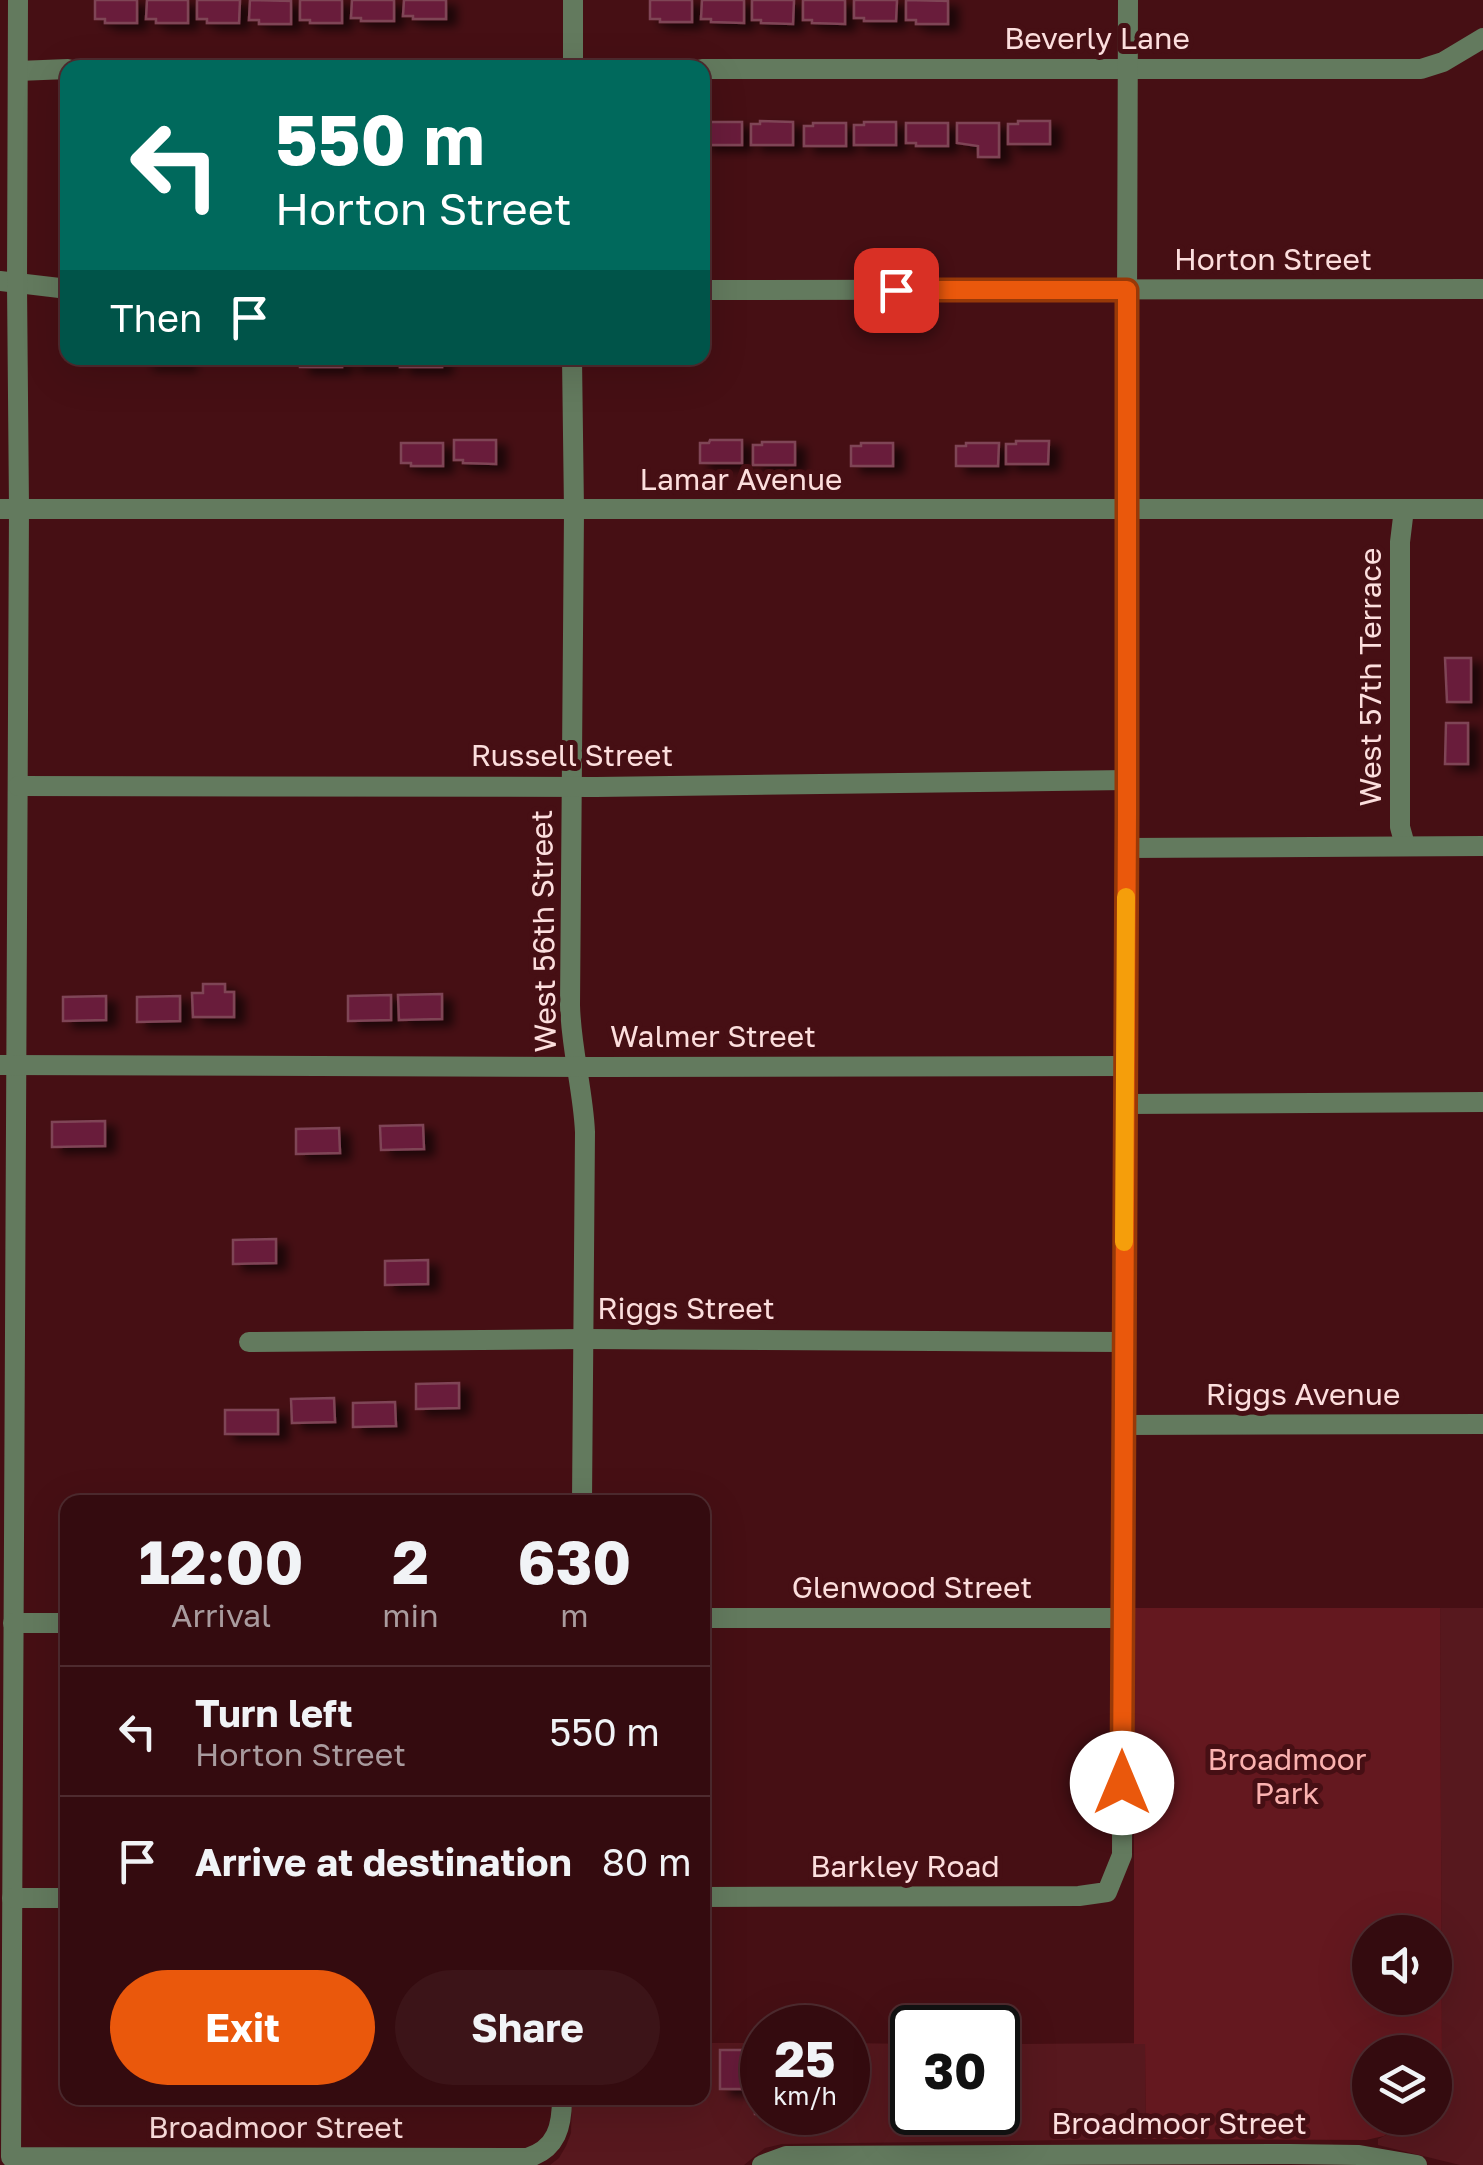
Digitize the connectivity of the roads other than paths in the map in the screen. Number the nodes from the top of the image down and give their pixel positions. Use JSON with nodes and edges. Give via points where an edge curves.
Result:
{"nodes":[{"id":1,"x":18,"y":0,"type":"edge"},
{"id":2,"x":573,"y":0,"type":"edge"},
{"id":3,"x":1128,"y":0,"type":"edge"},
{"id":4,"x":1483,"y":38,"type":"edge"},
{"id":5,"x":573,"y":60,"type":"edge"},
{"id":6,"x":60,"y":68,"type":"edge"},
{"id":7,"x":710,"y":69,"type":"edge"},
{"id":8,"x":1128,"y":69,"type":"junction"},
{"id":9,"x":18,"y":71,"type":"junction"},
{"id":10,"x":8,"y":283,"type":"edge"},
{"id":11,"x":60,"y":289,"type":"edge"},
{"id":12,"x":1483,"y":289,"type":"edge"},
{"id":13,"x":710,"y":290,"type":"edge"},
{"id":14,"x":1127,"y":290,"type":"junction"},
{"id":15,"x":572,"y":365,"type":"edge"},
{"id":16,"x":10,"y":508,"type":"edge"},
{"id":17,"x":1404,"y":509,"type":"junction"},
{"id":18,"x":1483,"y":509,"type":"edge"},
{"id":19,"x":574,"y":510,"type":"junction"},
{"id":20,"x":1127,"y":510,"type":"junction"},
{"id":21,"x":1127,"y":780,"type":"junction"},
{"id":22,"x":18,"y":786,"type":"junction"},
{"id":23,"x":570,"y":786,"type":"junction"},
{"id":24,"x":1405,"y":845,"type":"junction"},
{"id":25,"x":1483,"y":846,"type":"edge"},
{"id":26,"x":1127,"y":848,"type":"junction"},
{"id":27,"x":8,"y":1065,"type":"edge"},
{"id":28,"x":1125,"y":1066,"type":"junction"},
{"id":29,"x":578,"y":1067,"type":"junction"},
{"id":30,"x":1483,"y":1102,"type":"edge"},
{"id":31,"x":1126,"y":1104,"type":"junction"},
{"id":32,"x":584,"y":1339,"type":"junction"},
{"id":33,"x":249,"y":1342,"type":"dead end"},
{"id":34,"x":1122,"y":1342,"type":"junction"},
{"id":35,"x":8,"y":1345,"type":"edge"},
{"id":36,"x":1483,"y":1424,"type":"edge"},
{"id":37,"x":1124,"y":1425,"type":"junction"},
{"id":38,"x":582,"y":1495,"type":"edge"},
{"id":39,"x":710,"y":1618,"type":"edge"},
{"id":40,"x":1121,"y":1618,"type":"junction"},
{"id":41,"x":60,"y":1622,"type":"edge"},
{"id":42,"x":14,"y":1623,"type":"junction"},
{"id":43,"x":710,"y":1897,"type":"edge"},
{"id":44,"x":12,"y":1898,"type":"junction"},
{"id":45,"x":60,"y":1898,"type":"edge"},
{"id":46,"x":561,"y":2105,"type":"edge"},
{"id":47,"x":762,"y":2165,"type":"edge"},
{"id":48,"x":1416,"y":2165,"type":"edge"}],
"edges":[{"from":1,"to":9,"type":"street"},
{"from":2,"to":5,"type":"street"},
{"from":3,"to":8,"type":"street"},
{"from":4,"to":8,"type":"street","name":"Beverly Lane","via":[[1421,69]]},
{"from":6,"to":9,"type":"street"},
{"from":7,"to":8,"type":"street","name":"Beverly Lane"},
{"from":8,"to":14,"type":"street"},
{"from":9,"to":10,"type":"street"},
{"from":10,"to":11,"type":"street"},
{"from":10,"to":16,"type":"street"},
{"from":12,"to":14,"type":"street","name":"Horton Street"},
{"from":13,"to":14,"type":"street","name":"Horton Street"},
{"from":14,"to":20,"type":"street"},
{"from":15,"to":19,"type":"street","name":"West 56th Street"},
{"from":16,"to":19,"type":"street","name":"Lamar Avenue"},
{"from":16,"to":22,"type":"street"},
{"from":17,"to":18,"type":"street","name":"Lamar Avenue"},
{"from":17,"to":20,"type":"street","name":"Lamar Avenue"},
{"from":17,"to":24,"type":"street","name":"West 57th Terrace"},
{"from":19,"to":20,"type":"street","name":"Lamar Avenue"},
{"from":19,"to":23,"type":"street","name":"West 56th Street"},
{"from":20,"to":21,"type":"street"},
{"from":21,"to":23,"type":"street","name":"Russell Street"},
{"from":21,"to":26,"type":"street"},
{"from":22,"to":23,"type":"street","name":"Russell Street"},
{"from":22,"to":27,"type":"street"},
{"from":23,"to":29,"type":"street","name":"West 56th Street","via":[[571,1035]]},
{"from":24,"to":25,"type":"street"},
{"from":24,"to":26,"type":"street"},
{"from":26,"to":28,"type":"street"},
{"from":27,"to":29,"type":"street","name":"Walmer Street"},
{"from":27,"to":35,"type":"street"},
{"from":28,"to":29,"type":"street","name":"Walmer Street"},
{"from":28,"to":31,"type":"street"},
{"from":29,"to":32,"type":"street","name":"West 56th Street","via":[[585,1132]]},
{"from":30,"to":31,"type":"street"},
{"from":31,"to":34,"type":"street"},
{"from":32,"to":33,"type":"street","name":"Riggs Street"},
{"from":32,"to":34,"type":"street","name":"Riggs Street"},
{"from":32,"to":38,"type":"street","name":"West 56th Street"},
{"from":34,"to":37,"type":"street"},
{"from":35,"to":42,"type":"street"},
{"from":36,"to":37,"type":"street","name":"Riggs Avenue"},
{"from":37,"to":40,"type":"street"},
{"from":39,"to":40,"type":"street","name":"Glenwood Street"},
{"from":40,"to":43,"type":"street","name":"Barkley Road","via":[[1122,1855],[1107,1892]]},
{"from":41,"to":42,"type":"street"},
{"from":42,"to":44,"type":"street"},
{"from":44,"to":45,"type":"street"},
{"from":44,"to":46,"type":"street","name":"Broadmoor Street","via":[[11,2157],[527,2158],[558,2134]]},
{"from":47,"to":48,"type":"street","name":"Broadmoor Street","via":[[786,2156],[1290,2154],[1359,2155]]}]}
